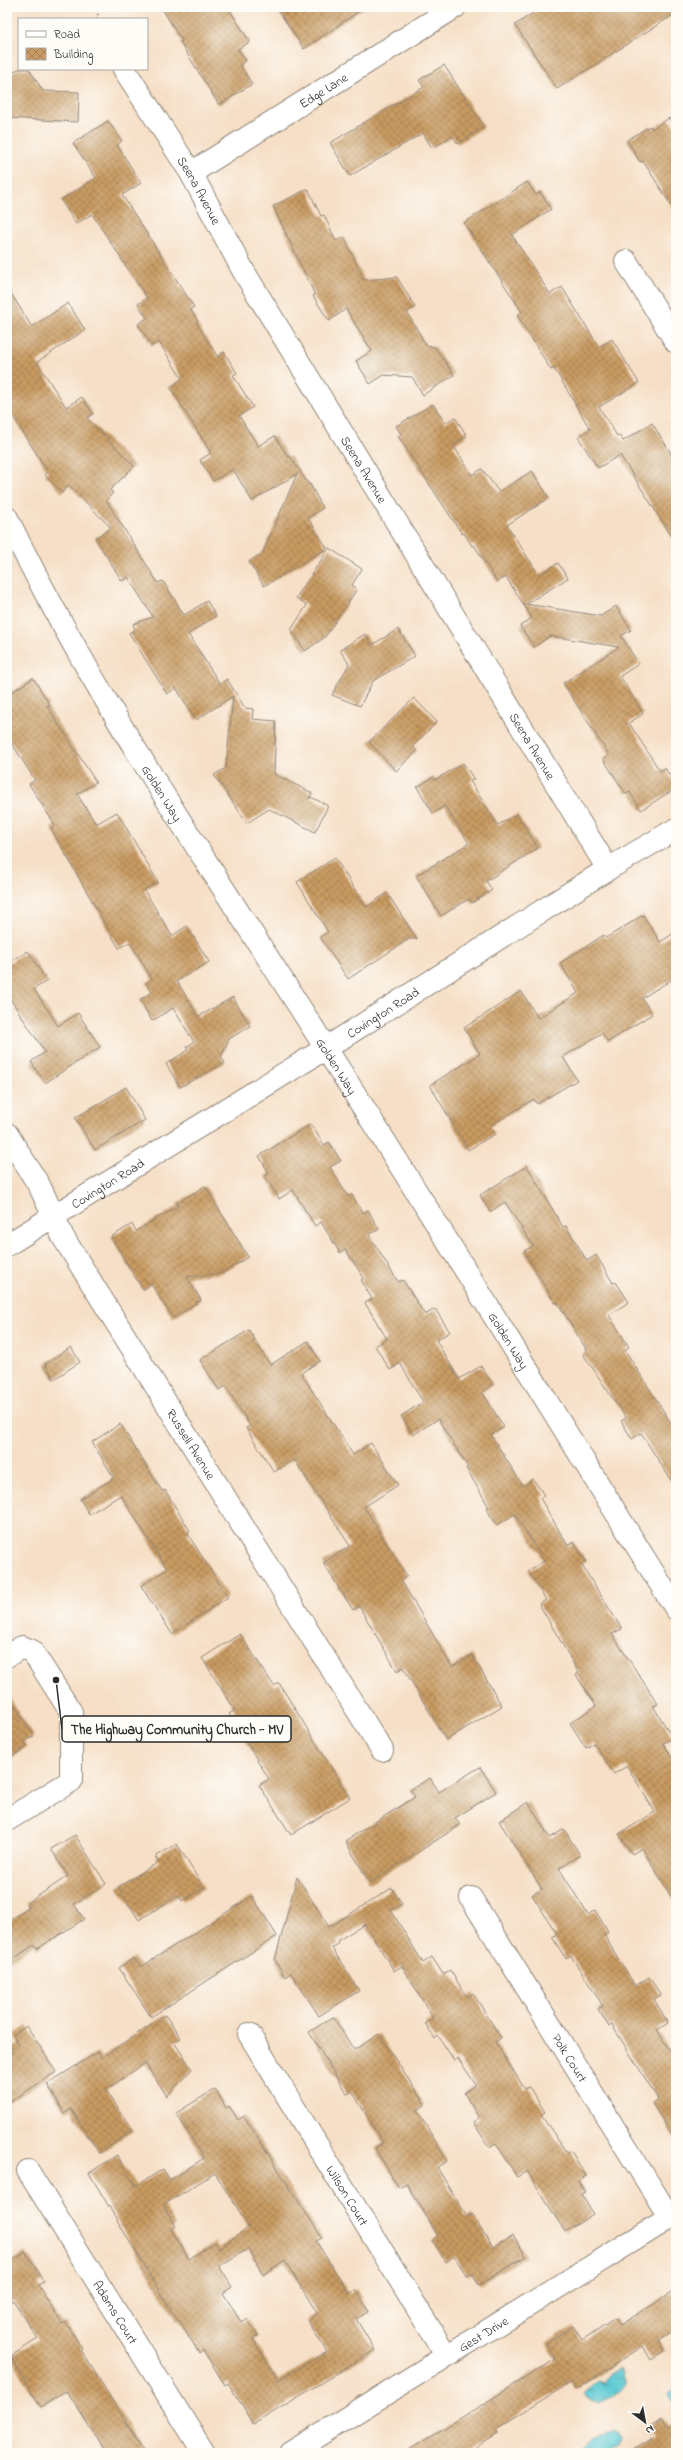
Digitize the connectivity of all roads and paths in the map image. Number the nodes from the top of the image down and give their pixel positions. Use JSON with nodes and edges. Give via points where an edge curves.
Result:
{"nodes":[{"id":1,"x":99,"y":7,"type":"edge"},
{"id":2,"x":455,"y":7,"type":"edge"},
{"id":3,"x":97,"y":18,"type":"edge"},
{"id":4,"x":125,"y":70,"type":"edge"},
{"id":5,"x":192,"y":173,"type":"junction"},
{"id":6,"x":626,"y":261,"type":"dead end"},
{"id":7,"x":676,"y":342,"type":"edge"},
{"id":8,"x":7,"y":518,"type":"edge"},
{"id":9,"x":674,"y":835,"type":"edge"},
{"id":10,"x":608,"y":869,"type":"junction"},
{"id":11,"x":326,"y":1048,"type":"junction"},
{"id":12,"x":7,"y":1134,"type":"edge"},
{"id":13,"x":54,"y":1216,"type":"junction"},
{"id":14,"x":7,"y":1245,"type":"edge"},
{"id":15,"x":676,"y":1609,"type":"edge"},
{"id":16,"x":7,"y":1656,"type":"edge"},
{"id":17,"x":382,"y":1750,"type":"dead end"},
{"id":18,"x":7,"y":1820,"type":"edge"},
{"id":19,"x":472,"y":1898,"type":"dead end"},
{"id":20,"x":250,"y":2034,"type":"dead end"},
{"id":21,"x":28,"y":2170,"type":"dead end"},
{"id":22,"x":673,"y":2216,"type":"edge"},
{"id":23,"x":446,"y":2356,"type":"junction"},
{"id":24,"x":204,"y":2453,"type":"edge"},
{"id":25,"x":290,"y":2453,"type":"edge"}],
"edges":[{"from":1,"to":3,"type":"path"},
{"from":2,"to":5,"type":"street","name":"Edge Lane"},
{"from":4,"to":5,"type":"street","name":"Seena Avenue"},
{"from":5,"to":10,"type":"street","name":"Seena Avenue","via":[[244,272]]},
{"from":6,"to":7,"type":"street"},
{"from":8,"to":11,"type":"street","name":"Golden Way","via":[[46,597],[134,745]]},
{"from":9,"to":10,"type":"street","name":"Covington Road"},
{"from":10,"to":11,"type":"street","name":"Covington Road"},
{"from":11,"to":13,"type":"street","name":"Covington Road"},
{"from":11,"to":15,"type":"street","name":"Golden Way"},
{"from":12,"to":13,"type":"street","name":"Russell Avenue","via":[[40,1187]]},
{"from":13,"to":14,"type":"street","name":"Covington Road"},
{"from":13,"to":17,"type":"street","name":"Russell Avenue","via":[[63,1237]]},
{"from":16,"to":18,"type":"street","via":[[22,1647],[32,1652],[71,1712],[71,1781]]},
{"from":19,"to":22,"type":"street","name":"Polk Court"},
{"from":20,"to":23,"type":"street","name":"Wilson Court"},
{"from":21,"to":24,"type":"street","name":"Adams Court"},
{"from":22,"to":23,"type":"street","name":"Gest Drive"},
{"from":23,"to":25,"type":"street","name":"Gest Drive"}]}
